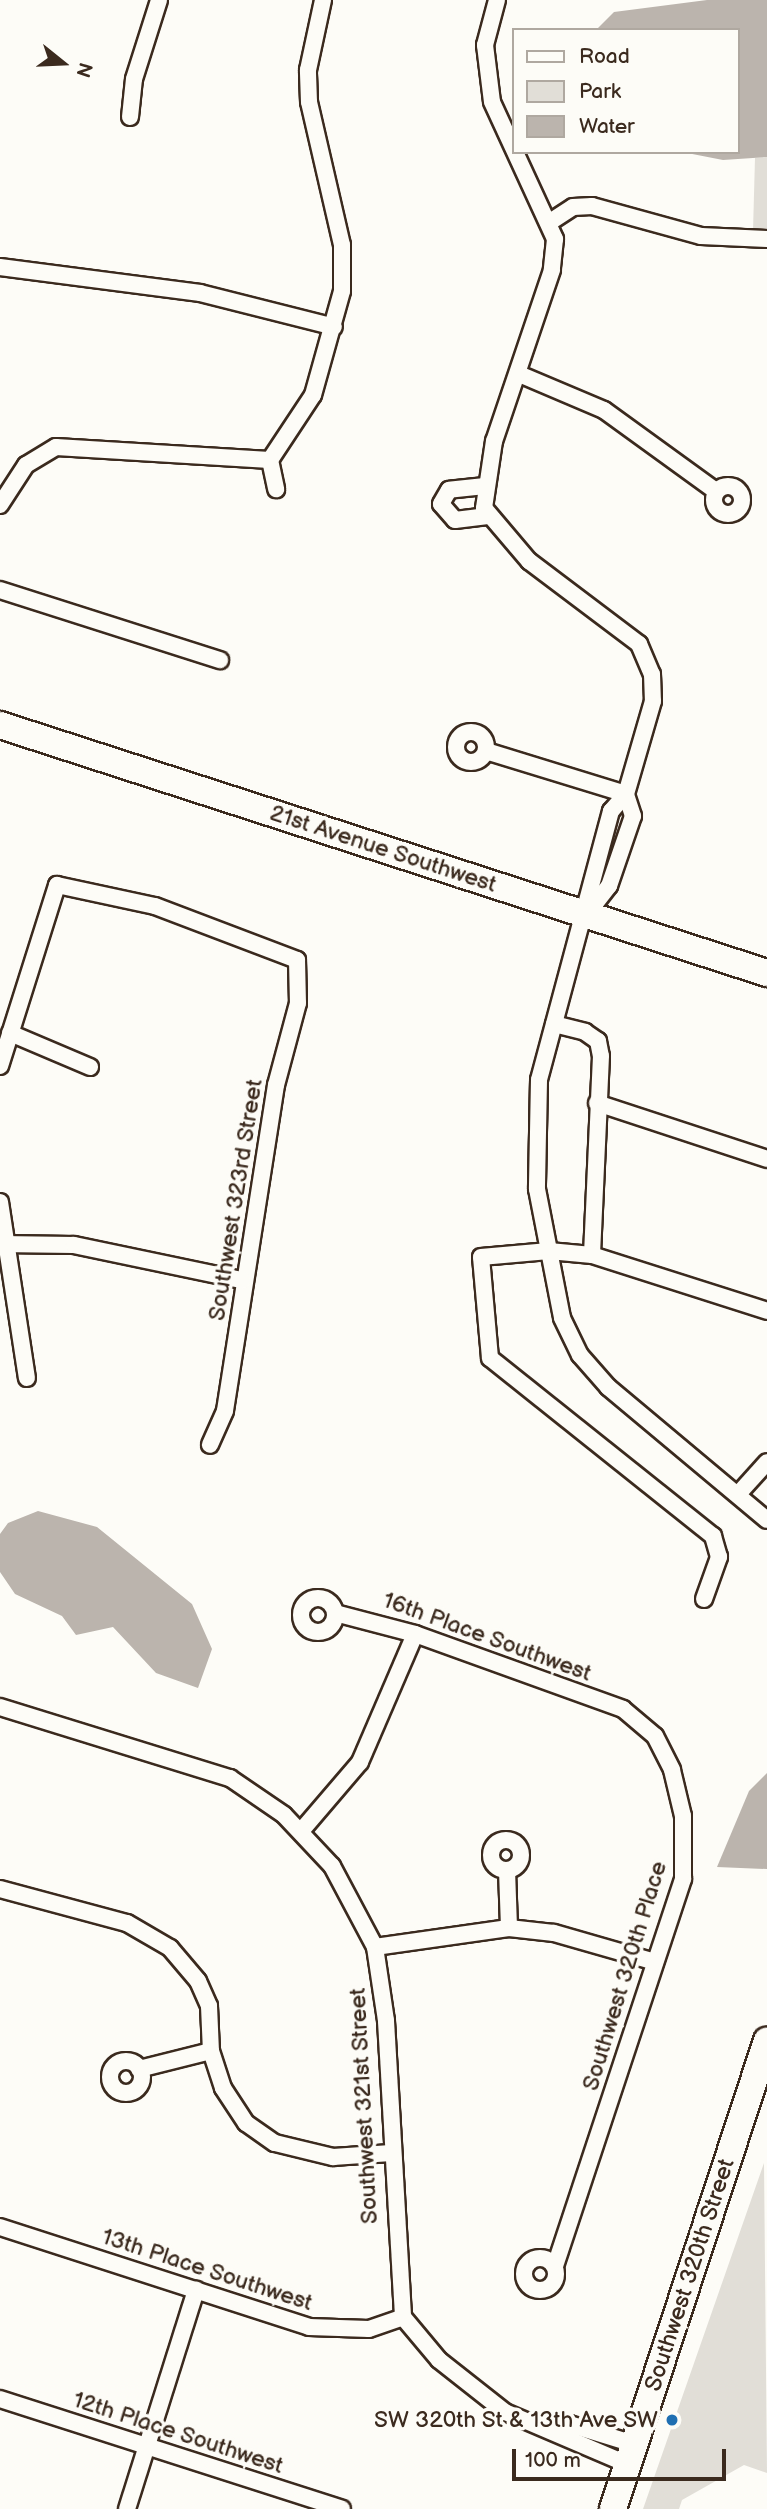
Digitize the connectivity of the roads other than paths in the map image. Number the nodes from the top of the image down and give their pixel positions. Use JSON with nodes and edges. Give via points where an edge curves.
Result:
{"nodes":[{"id":1,"x":159,"y":0,"type":"edge"},
{"id":2,"x":323,"y":0,"type":"edge"},
{"id":3,"x":497,"y":0,"type":"edge"},
{"id":4,"x":130,"y":117,"type":"dead end"},
{"id":5,"x":550,"y":222,"type":"junction"},
{"id":6,"x":767,"y":239,"type":"edge"},
{"id":7,"x":0,"y":267,"type":"edge"},
{"id":8,"x":334,"y":327,"type":"junction"},
{"id":9,"x":519,"y":374,"type":"junction"},
{"id":10,"x":270,"y":460,"type":"junction"},
{"id":11,"x":485,"y":486,"type":"junction"},
{"id":12,"x":276,"y":489,"type":"dead end"},
{"id":13,"x":716,"y":491,"type":"dead end"},
{"id":14,"x":0,"y":505,"type":"edge"},
{"id":15,"x":486,"y":512,"type":"junction"},
{"id":16,"x":0,"y":590,"type":"edge"},
{"id":17,"x":220,"y":660,"type":"dead end"},
{"id":18,"x":0,"y":725,"type":"edge"},
{"id":19,"x":486,"y":751,"type":"dead end"},
{"id":20,"x":626,"y":794,"type":"junction"},
{"id":21,"x":587,"y":914,"type":"junction"},
{"id":22,"x":767,"y":973,"type":"edge"},
{"id":23,"x":554,"y":1024,"type":"junction"},
{"id":24,"x":10,"y":1033,"type":"junction"},
{"id":25,"x":0,"y":1066,"type":"edge"},
{"id":26,"x":90,"y":1067,"type":"dead end"},
{"id":27,"x":597,"y":1104,"type":"junction"},
{"id":28,"x":767,"y":1159,"type":"edge"},
{"id":29,"x":0,"y":1202,"type":"edge"},
{"id":30,"x":3,"y":1243,"type":"edge"},
{"id":31,"x":549,"y":1251,"type":"junction"},
{"id":32,"x":592,"y":1255,"type":"junction"},
{"id":33,"x":242,"y":1280,"type":"junction"},
{"id":34,"x":767,"y":1311,"type":"edge"},
{"id":35,"x":27,"y":1378,"type":"dead end"},
{"id":36,"x":210,"y":1445,"type":"dead end"},
{"id":37,"x":767,"y":1462,"type":"edge"},
{"id":38,"x":740,"y":1492,"type":"junction"},
{"id":39,"x":767,"y":1520,"type":"edge"},
{"id":40,"x":704,"y":1600,"type":"dead end"},
{"id":41,"x":335,"y":1613,"type":"dead end"},
{"id":42,"x":415,"y":1634,"type":"junction"},
{"id":43,"x":0,"y":1707,"type":"edge"},
{"id":44,"x":623,"y":1709,"type":"joint"},
{"id":45,"x":302,"y":1830,"type":"junction"},
{"id":46,"x":507,"y":1870,"type":"dead end"},
{"id":47,"x":0,"y":1889,"type":"edge"},
{"id":48,"x":509,"y":1928,"type":"junction"},
{"id":49,"x":375,"y":1947,"type":"junction"},
{"id":50,"x":655,"y":1962,"type":"junction"},
{"id":51,"x":211,"y":2050,"type":"junction"},
{"id":52,"x":764,"y":2058,"type":"edge"},
{"id":53,"x":139,"y":2068,"type":"dead end"},
{"id":54,"x":391,"y":2153,"type":"junction"},
{"id":55,"x":0,"y":2227,"type":"edge"},
{"id":56,"x":555,"y":2266,"type":"dead end"},
{"id":57,"x":197,"y":2290,"type":"junction"},
{"id":58,"x":403,"y":2317,"type":"junction"},
{"id":59,"x":0,"y":2399,"type":"edge"},
{"id":60,"x":147,"y":2448,"type":"junction"},
{"id":61,"x":630,"y":2454,"type":"junction"},
{"id":62,"x":127,"y":2509,"type":"edge"},
{"id":63,"x":342,"y":2509,"type":"edge"},
{"id":64,"x":613,"y":2509,"type":"edge"}],
"edges":[{"from":1,"to":4,"type":"street","via":[[134,79]]},
{"from":2,"to":8,"type":"street","via":[[308,70],[317,143],[342,245]]},
{"from":3,"to":5,"type":"street","via":[[485,46],[492,102],[513,157]]},
{"from":5,"to":6,"type":"street","via":[[573,207],[592,206],[701,236]]},
{"from":5,"to":9,"type":"street","via":[[552,270]]},
{"from":7,"to":8,"type":"street","via":[[200,293]]},
{"from":8,"to":10,"type":"street","via":[[313,395]]},
{"from":9,"to":11,"type":"street"},
{"from":9,"to":13,"type":"street","via":[[604,410]]},
{"from":10,"to":12,"type":"street"},
{"from":10,"to":14,"type":"street","via":[[56,447],[26,465]]},
{"from":11,"to":15,"type":"street"},
{"from":11,"to":15,"type":"street","via":[[449,489],[441,504],[455,520]]},
{"from":15,"to":20,"type":"street","via":[[529,561],[639,644],[652,674],[653,701]]},
{"from":16,"to":17,"type":"street"},
{"from":18,"to":21,"type":"main road","name":"21st Avenue Southwest"},
{"from":19,"to":20,"type":"street"},
{"from":20,"to":21,"type":"street","via":[[611,811]]},
{"from":21,"to":22,"type":"main road","name":"21st Avenue Southwest"},
{"from":21,"to":23,"type":"street"},
{"from":23,"to":27,"type":"street","via":[[598,1041]]},
{"from":23,"to":31,"type":"street","via":[[539,1080],[536,1133],[537,1189]]},
{"from":24,"to":25,"type":"street"},
{"from":24,"to":26,"type":"street"},
{"from":24,"to":33,"type":"street","name":"Southwest 323rd Street","via":[[57,885],[155,906],[297,960],[299,1003],[276,1085]]},
{"from":27,"to":28,"type":"street"},
{"from":27,"to":32,"type":"street"},
{"from":29,"to":30,"type":"street"},
{"from":30,"to":33,"type":"street","via":[[74,1245]]},
{"from":30,"to":35,"type":"street"},
{"from":31,"to":32,"type":"street"},
{"from":31,"to":38,"type":"street","via":[[562,1318],[580,1355],[677,1447]]},
{"from":31,"to":40,"type":"street","via":[[481,1258],[491,1358],[713,1536],[719,1557]]},
{"from":32,"to":34,"type":"street"},
{"from":33,"to":36,"type":"street","name":"Southwest 323rd Street","via":[[225,1410]]},
{"from":37,"to":38,"type":"street"},
{"from":38,"to":39,"type":"street"},
{"from":41,"to":42,"type":"street","name":"16th Place Southwest"},
{"from":42,"to":44,"type":"street","name":"16th Place Southwest"},
{"from":42,"to":45,"type":"street","via":[[360,1762]]},
{"from":43,"to":45,"type":"street","name":"Southwest 321st Street","via":[[206,1767]]},
{"from":44,"to":50,"type":"street","name":"Southwest 320th Place","via":[[664,1751],[683,1816],[683,1879]]},
{"from":45,"to":49,"type":"street","name":"Southwest 321st Street","via":[[332,1866]]},
{"from":46,"to":48,"type":"street"},
{"from":47,"to":51,"type":"street","via":[[98,1913],[153,1936],[198,1981],[209,2006]]},
{"from":48,"to":49,"type":"street"},
{"from":48,"to":50,"type":"street","via":[[554,1933]]},
{"from":49,"to":54,"type":"street","name":"Southwest 321st Street","via":[[386,2021]]},
{"from":50,"to":56,"type":"street","name":"Southwest 320th Place"},
{"from":51,"to":53,"type":"street"},
{"from":51,"to":54,"type":"street","via":[[223,2088],[246,2123],[275,2143],[333,2157]]},
{"from":52,"to":61,"type":"main road","name":"Southwest 320th Street"},
{"from":54,"to":58,"type":"street","name":"Southwest 321st Street"},
{"from":55,"to":57,"type":"street","name":"13th Place Southwest"},
{"from":57,"to":58,"type":"street","name":"13th Place Southwest","via":[[309,2327],[369,2329]]},
{"from":57,"to":60,"type":"street"},
{"from":58,"to":61,"type":"street","via":[[439,2360],[505,2412],[555,2429],[564,2442]]},
{"from":59,"to":60,"type":"street","name":"12th Place Southwest"},
{"from":60,"to":62,"type":"street"},
{"from":60,"to":63,"type":"street","name":"12th Place Southwest"},
{"from":61,"to":64,"type":"main road","name":"Southwest 320th Street"}]}
